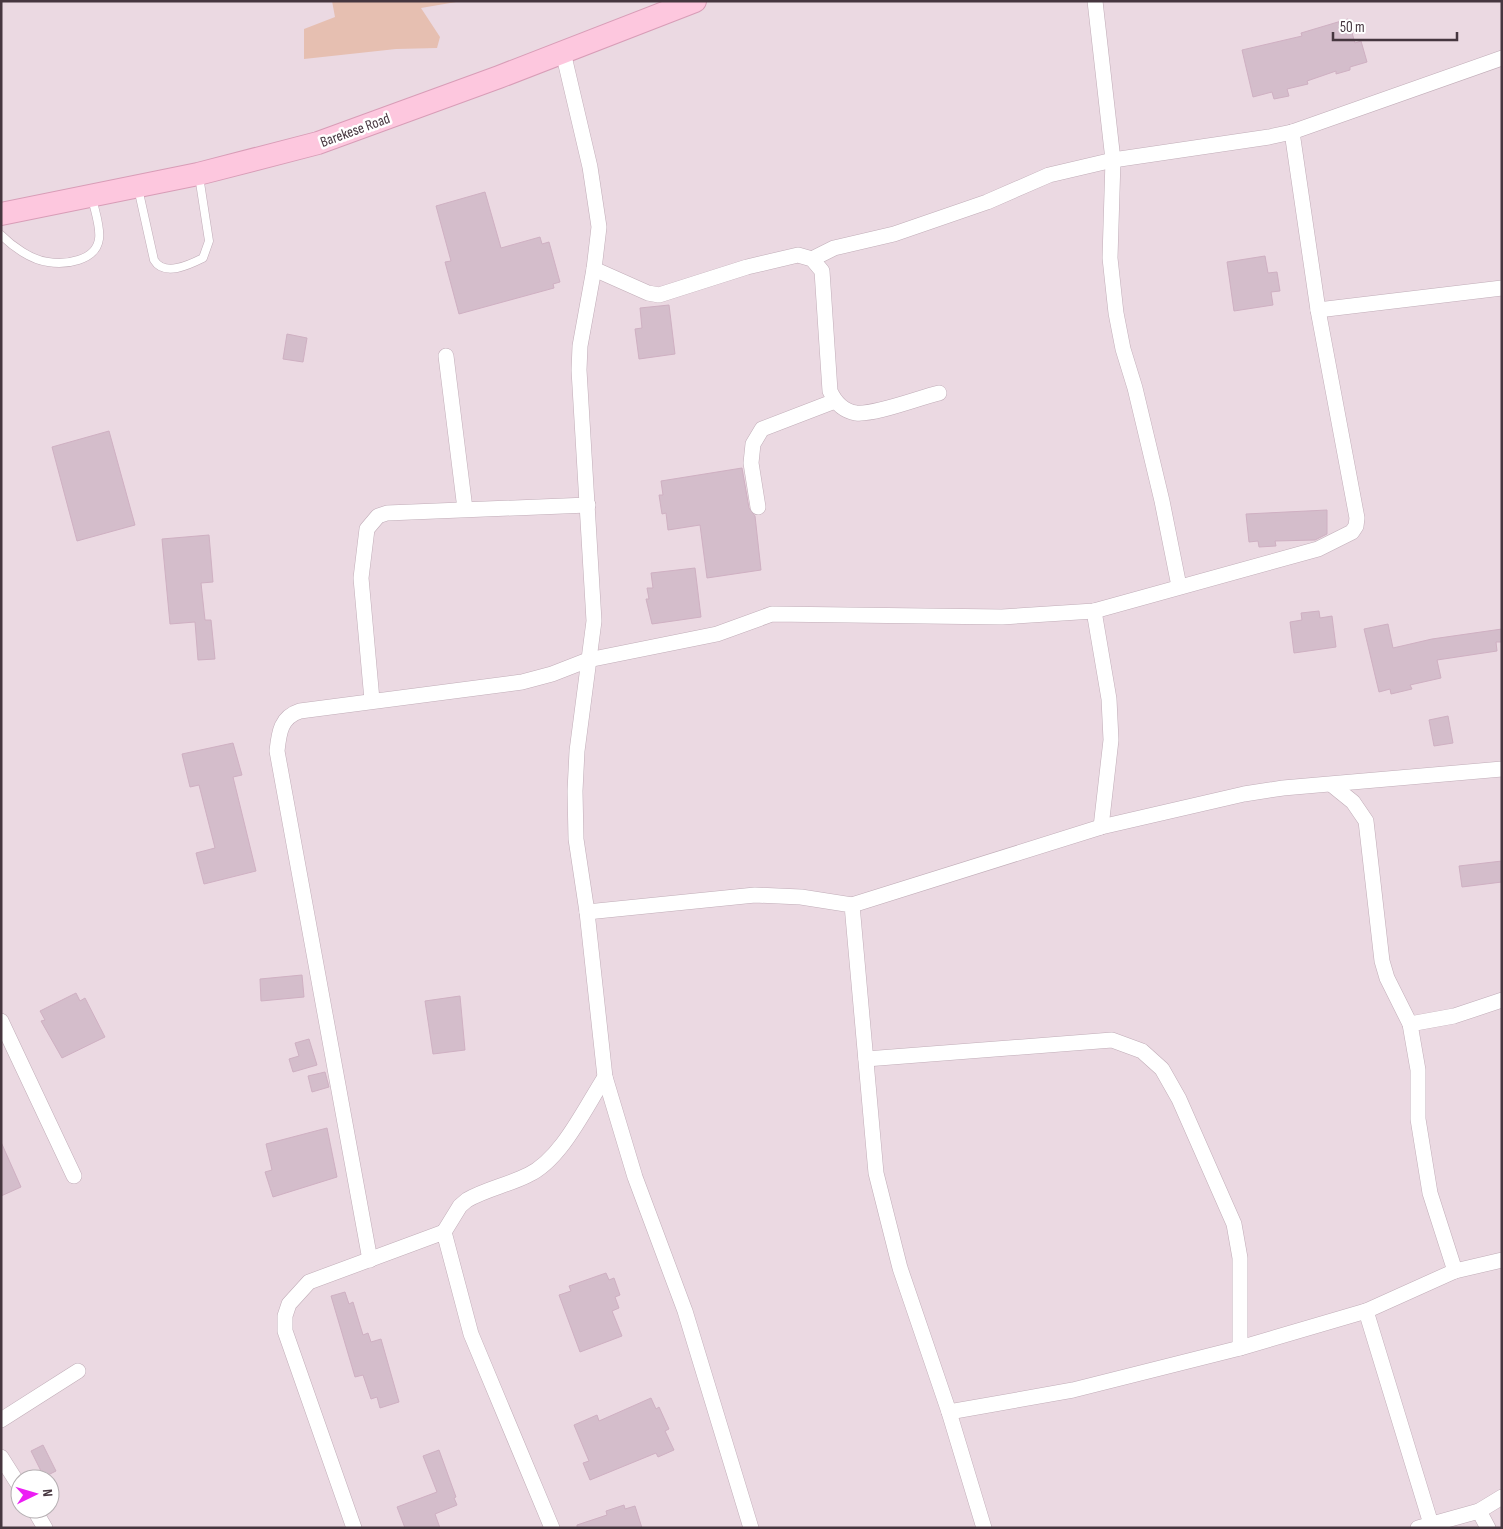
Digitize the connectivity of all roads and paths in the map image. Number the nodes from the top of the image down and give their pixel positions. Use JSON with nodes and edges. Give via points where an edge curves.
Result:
{"nodes":[{"id":1,"x":1096,"y":1,"type":"edge"},
{"id":2,"x":688,"y":3,"type":"edge"},
{"id":3,"x":563,"y":52,"type":"junction"},
{"id":4,"x":1502,"y":58,"type":"edge"},
{"id":5,"x":1292,"y":132,"type":"junction"},
{"id":6,"x":1113,"y":160,"type":"junction"},
{"id":7,"x":198,"y":174,"type":"junction"},
{"id":8,"x":137,"y":185,"type":"junction"},
{"id":9,"x":91,"y":195,"type":"junction"},
{"id":10,"x":1,"y":214,"type":"edge"},
{"id":11,"x":1,"y":235,"type":"edge"},
{"id":12,"x":812,"y":259,"type":"junction"},
{"id":13,"x":594,"y":270,"type":"junction"},
{"id":14,"x":1502,"y":288,"type":"edge"},
{"id":15,"x":1318,"y":310,"type":"junction"},
{"id":16,"x":446,"y":356,"type":"dead end"},
{"id":17,"x":939,"y":393,"type":"dead end"},
{"id":18,"x":835,"y":401,"type":"junction"},
{"id":19,"x":588,"y":505,"type":"junction"},
{"id":20,"x":758,"y":507,"type":"dead end"},
{"id":21,"x":465,"y":509,"type":"junction"},
{"id":22,"x":1178,"y":586,"type":"junction"},
{"id":23,"x":1094,"y":611,"type":"junction"},
{"id":24,"x":588,"y":660,"type":"junction"},
{"id":25,"x":372,"y":700,"type":"junction"},
{"id":26,"x":1502,"y":769,"type":"edge"},
{"id":27,"x":1332,"y":785,"type":"junction"},
{"id":28,"x":1101,"y":827,"type":"junction"},
{"id":29,"x":852,"y":905,"type":"junction"},
{"id":30,"x":587,"y":912,"type":"junction"},
{"id":31,"x":1502,"y":1000,"type":"edge"},
{"id":32,"x":1,"y":1021,"type":"edge"},
{"id":33,"x":1410,"y":1024,"type":"junction"},
{"id":34,"x":866,"y":1059,"type":"junction"},
{"id":35,"x":605,"y":1077,"type":"junction"},
{"id":36,"x":74,"y":1176,"type":"dead end"},
{"id":37,"x":444,"y":1232,"type":"junction"},
{"id":38,"x":370,"y":1260,"type":"junction"},
{"id":39,"x":1502,"y":1260,"type":"edge"},
{"id":40,"x":1455,"y":1271,"type":"junction"},
{"id":41,"x":1366,"y":1311,"type":"junction"},
{"id":42,"x":1240,"y":1348,"type":"junction"},
{"id":43,"x":78,"y":1371,"type":"dead end"},
{"id":44,"x":949,"y":1412,"type":"junction"},
{"id":45,"x":1,"y":1420,"type":"edge"},
{"id":46,"x":1,"y":1456,"type":"edge"},
{"id":47,"x":10,"y":1471,"type":"edge"},
{"id":48,"x":1502,"y":1498,"type":"edge"},
{"id":49,"x":1479,"y":1511,"type":"junction"},
{"id":50,"x":1424,"y":1526,"type":"edge"},
{"id":51,"x":354,"y":1528,"type":"edge"},
{"id":52,"x":552,"y":1528,"type":"edge"},
{"id":53,"x":751,"y":1528,"type":"edge"},
{"id":54,"x":984,"y":1528,"type":"edge"},
{"id":55,"x":1488,"y":1528,"type":"edge"}],
"edges":[{"from":1,"to":6,"type":"street"},
{"from":2,"to":3,"type":"main road","name":"Barekese Road"},
{"from":3,"to":7,"type":"main road","name":"Barekese Road","via":[[318,143]]},
{"from":3,"to":13,"type":"street","via":[[596,196],[599,227]]},
{"from":4,"to":5,"type":"street"},
{"from":5,"to":6,"type":"street"},
{"from":5,"to":15,"type":"street"},
{"from":6,"to":12,"type":"street","via":[[1049,175],[987,202],[894,234],[834,248]]},
{"from":6,"to":22,"type":"street","via":[[1110,258],[1116,313],[1162,501]]},
{"from":7,"to":8,"type":"main road","name":"Barekese Road"},
{"from":7,"to":8,"type":"lane","via":[[209,241],[203,258],[191,265],[167,269],[158,266]]},
{"from":8,"to":9,"type":"main road","name":"Barekese Road"},
{"from":9,"to":10,"type":"main road","name":"Barekese Road"},
{"from":9,"to":11,"type":"lane","via":[[99,239],[94,252],[85,258],[47,262],[12,246]]},
{"from":12,"to":13,"type":"street","via":[[798,255],[746,267],[659,295]]},
{"from":12,"to":18,"type":"street","via":[[822,271],[830,391]]},
{"from":13,"to":19,"type":"street","via":[[578,370]]},
{"from":14,"to":15,"type":"street"},
{"from":15,"to":22,"type":"street","via":[[1356,526],[1346,536],[1318,549]]},
{"from":16,"to":21,"type":"street"},
{"from":17,"to":18,"type":"street","via":[[869,412],[855,413]]},
{"from":18,"to":20,"type":"street","via":[[762,429],[753,444],[751,463]]},
{"from":19,"to":21,"type":"street"},
{"from":19,"to":24,"type":"street","via":[[594,621]]},
{"from":21,"to":25,"type":"street","via":[[387,513],[378,516],[367,529],[361,578]]},
{"from":22,"to":23,"type":"street"},
{"from":23,"to":24,"type":"street","via":[[1002,617],[772,614],[717,634]]},
{"from":23,"to":28,"type":"street","via":[[1109,699],[1111,740]]},
{"from":24,"to":25,"type":"street","via":[[522,682]]},
{"from":24,"to":30,"type":"street","via":[[575,791],[576,839]]},
{"from":25,"to":38,"type":"street","via":[[290,714],[281,728],[277,751]]},
{"from":26,"to":27,"type":"street"},
{"from":27,"to":28,"type":"street","via":[[1244,794]]},
{"from":27,"to":33,"type":"street","via":[[1353,802],[1366,821],[1382,961]]},
{"from":28,"to":29,"type":"street"},
{"from":29,"to":30,"type":"street","via":[[801,896],[755,895]]},
{"from":29,"to":34,"type":"street"},
{"from":30,"to":35,"type":"street"},
{"from":31,"to":33,"type":"street","via":[[1454,1016]]},
{"from":32,"to":36,"type":"street"},
{"from":33,"to":40,"type":"street","via":[[1418,1070],[1418,1119],[1430,1194]]},
{"from":34,"to":42,"type":"street","via":[[1112,1040],[1142,1051],[1162,1069],[1175,1092],[1234,1224],[1240,1258]]},
{"from":34,"to":44,"type":"street","via":[[876,1173],[900,1268]]},
{"from":35,"to":37,"type":"street","via":[[558,1151],[528,1175],[467,1200]]},
{"from":35,"to":53,"type":"street","via":[[635,1177],[686,1311]]},
{"from":37,"to":38,"type":"street"},
{"from":37,"to":52,"type":"street","via":[[471,1334]]},
{"from":38,"to":51,"type":"street","via":[[309,1282],[289,1304],[285,1316],[285,1331]]},
{"from":39,"to":40,"type":"street"},
{"from":40,"to":41,"type":"street"},
{"from":41,"to":42,"type":"street"},
{"from":41,"to":50,"type":"street"},
{"from":42,"to":44,"type":"street","via":[[1073,1390]]},
{"from":43,"to":45,"type":"street"},
{"from":44,"to":54,"type":"street"},
{"from":46,"to":47,"type":"street"},
{"from":48,"to":49,"type":"street"},
{"from":49,"to":50,"type":"street"},
{"from":49,"to":55,"type":"street"}]}
